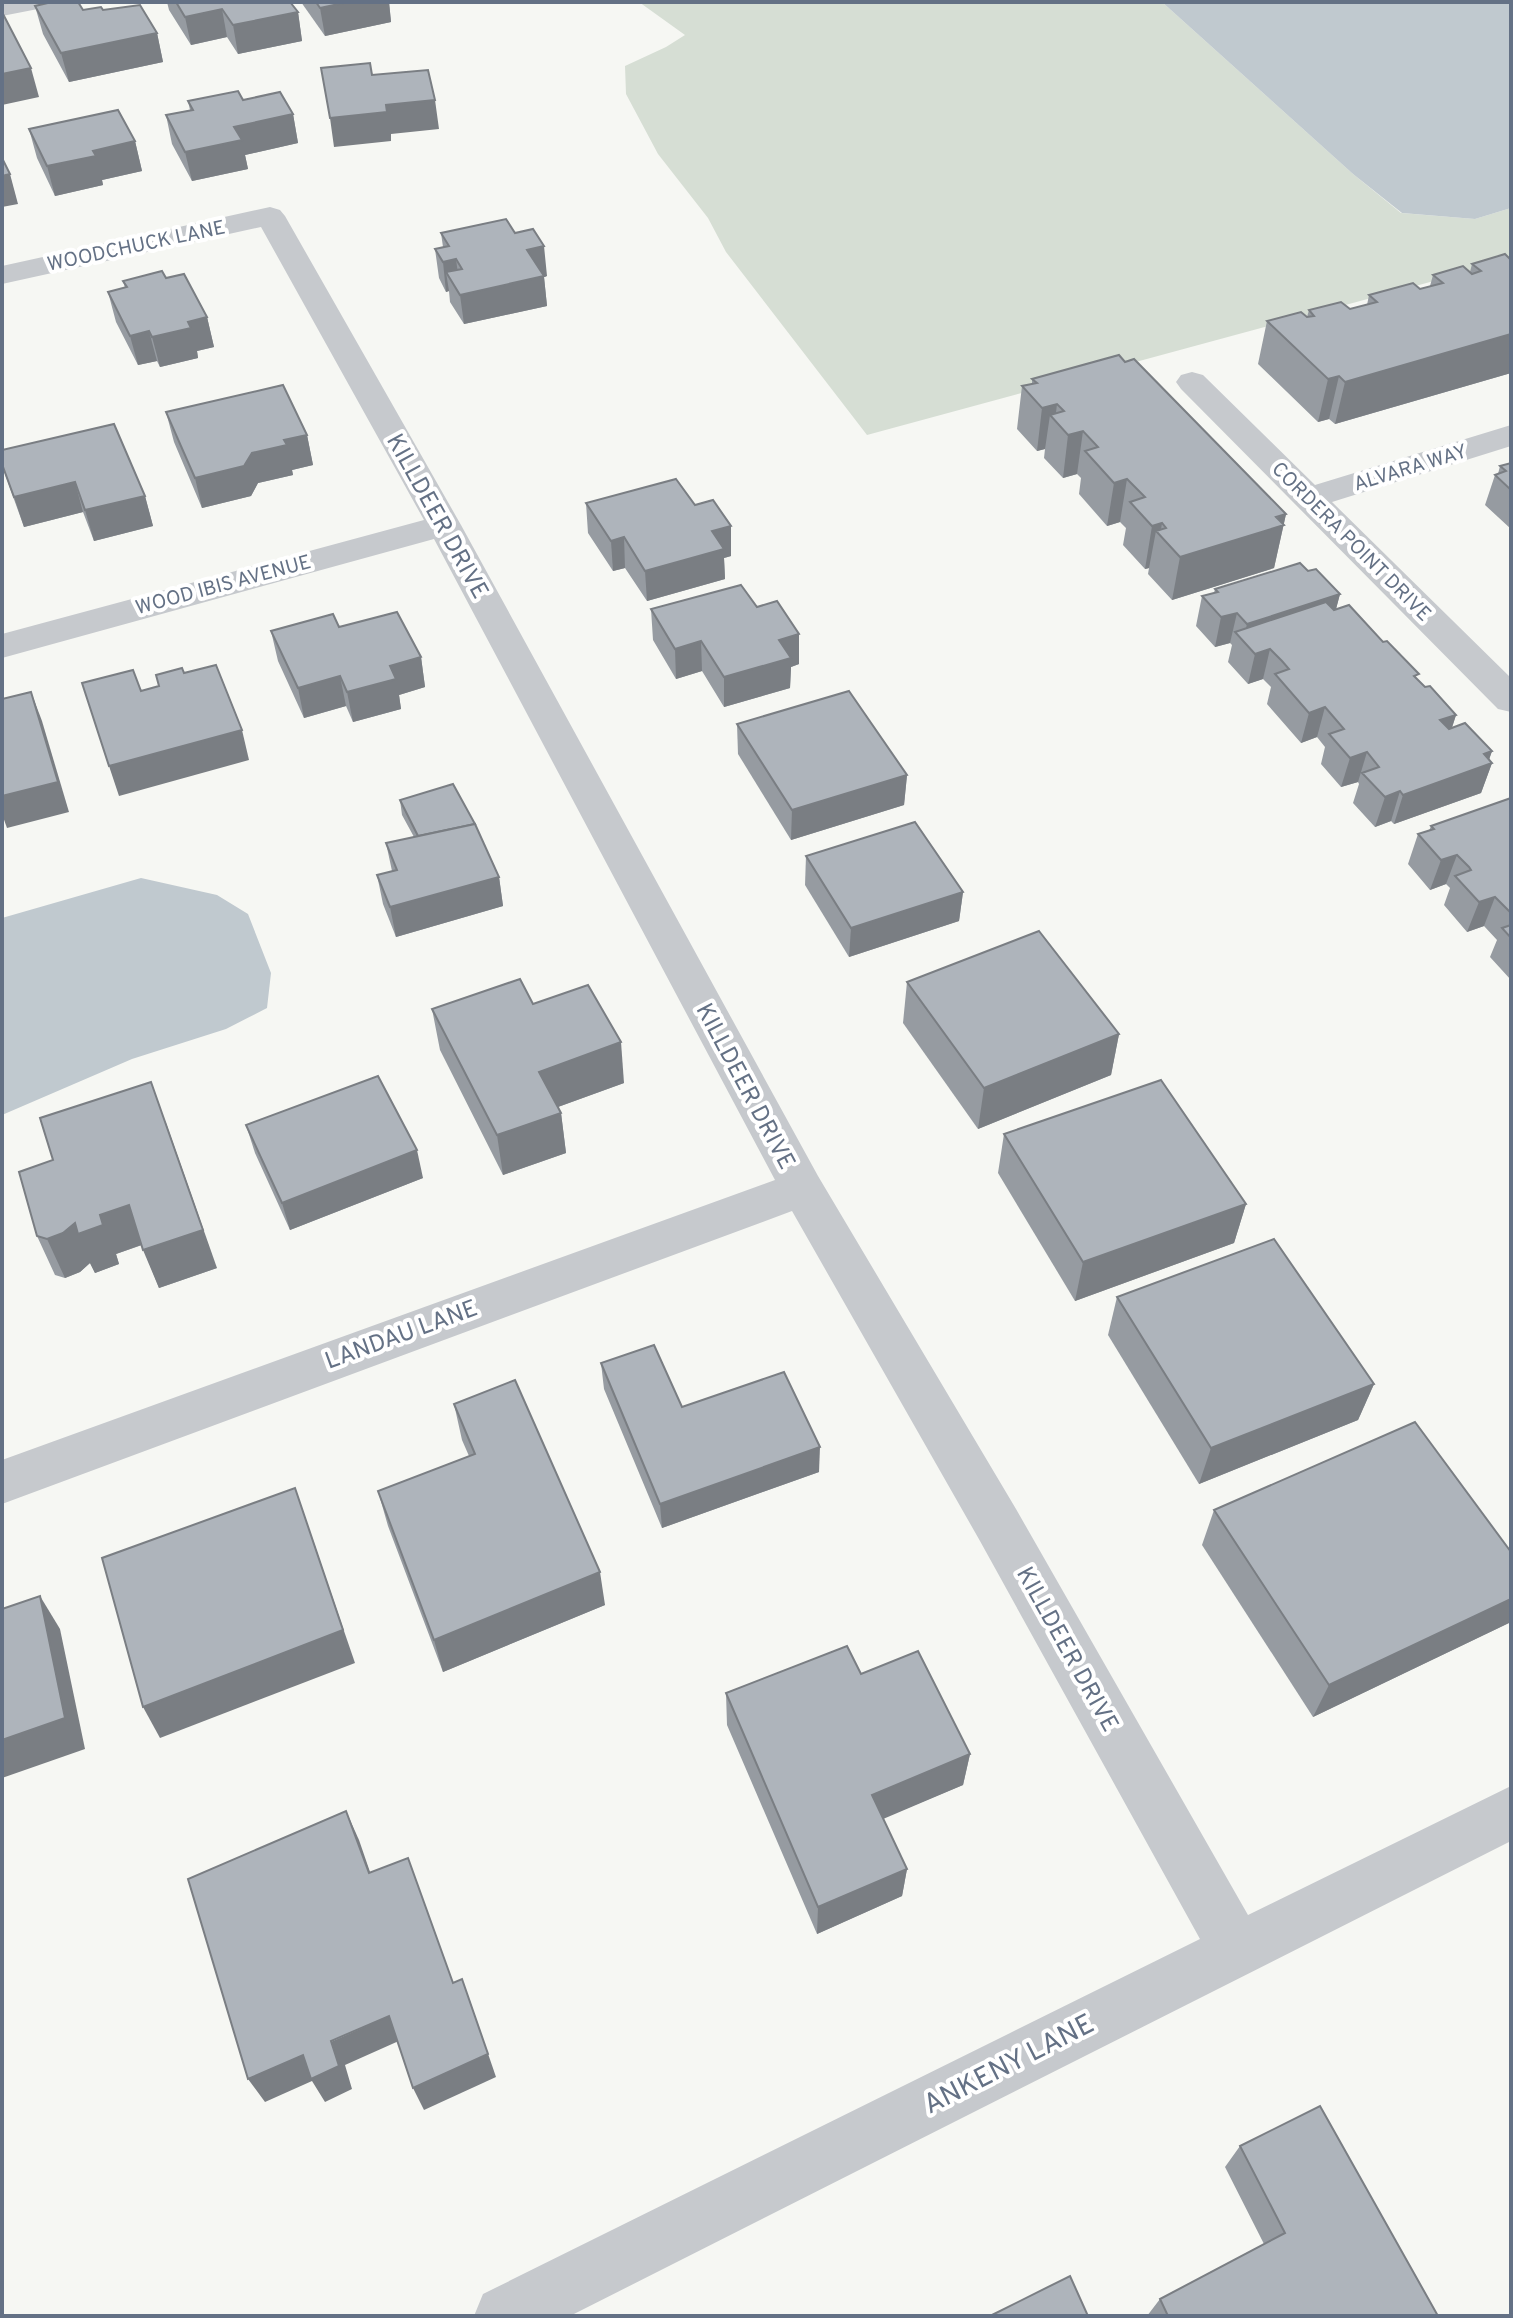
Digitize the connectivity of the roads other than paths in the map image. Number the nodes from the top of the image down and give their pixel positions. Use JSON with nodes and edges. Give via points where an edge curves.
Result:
{"nodes":[{"id":1,"x":34,"y":2,"type":"edge"},
{"id":2,"x":2,"y":8,"type":"edge"},
{"id":3,"x":270,"y":216,"type":"joint"},
{"id":4,"x":2,"y":275,"type":"edge"},
{"id":5,"x":1192,"y":382,"type":"dead end"},
{"id":6,"x":1511,"y":435,"type":"edge"},
{"id":7,"x":1309,"y":498,"type":"junction"},
{"id":8,"x":444,"y":525,"type":"junction"},
{"id":9,"x":2,"y":646,"type":"edge"},
{"id":10,"x":1511,"y":700,"type":"edge"},
{"id":11,"x":802,"y":1189,"type":"junction"},
{"id":12,"x":2,"y":1482,"type":"edge"},
{"id":13,"x":1511,"y":1813,"type":"edge"},
{"id":14,"x":1236,"y":1949,"type":"junction"},
{"id":15,"x":505,"y":2316,"type":"edge"}],
"edges":[{"from":1,"to":2,"type":"street"},
{"from":3,"to":4,"type":"street","name":"WOODCHUCK LANE"},
{"from":3,"to":8,"type":"street","name":"KILLDEER DRIVE"},
{"from":5,"to":7,"type":"street","name":"CORDERA POINT DRIVE"},
{"from":6,"to":7,"type":"street","name":"ALVARA WAY"},
{"from":7,"to":10,"type":"street","name":"CORDERA POINT DRIVE"},
{"from":8,"to":9,"type":"street","name":"WOOD IBIS AVENUE"},
{"from":8,"to":11,"type":"street","name":"KILLDEER DRIVE"},
{"from":11,"to":12,"type":"street","name":"LANDAU LANE"},
{"from":11,"to":14,"type":"street","name":"KILLDEER DRIVE"},
{"from":13,"to":14,"type":"street","name":"ANKENY LANE"},
{"from":14,"to":15,"type":"street","name":"ANKENY LANE"}]}
